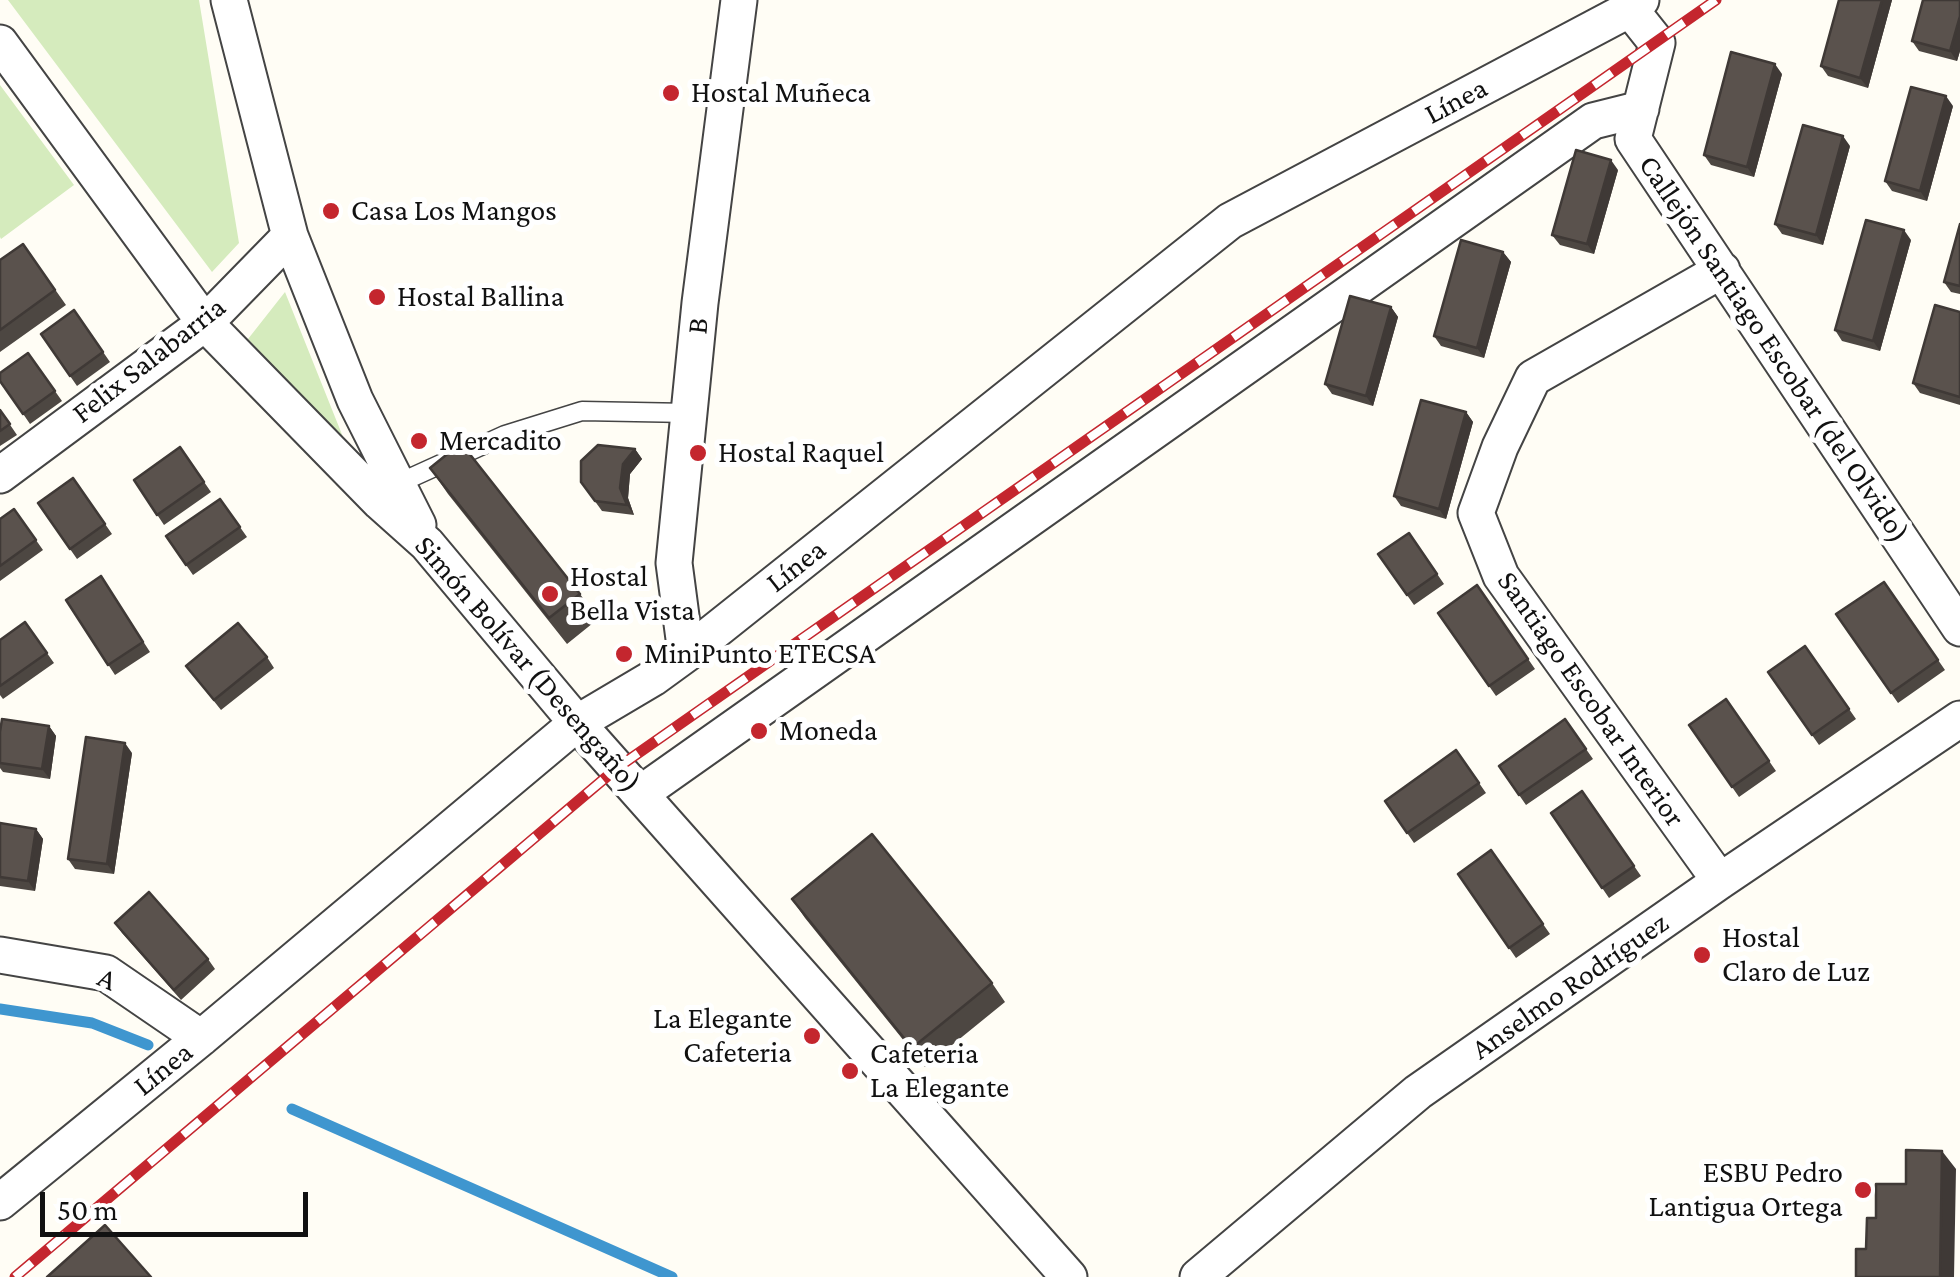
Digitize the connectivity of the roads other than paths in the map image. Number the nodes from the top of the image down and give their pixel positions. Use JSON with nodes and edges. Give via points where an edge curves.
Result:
{"nodes":[{"id":1,"x":229,"y":0,"type":"edge"},
{"id":2,"x":739,"y":0,"type":"edge"},
{"id":3,"x":1635,"y":4,"type":"edge"},
{"id":4,"x":0,"y":43,"type":"edge"},
{"id":5,"x":1641,"y":108,"type":"junction"},
{"id":6,"x":290,"y":236,"type":"junction"},
{"id":7,"x":1722,"y":270,"type":"junction"},
{"id":8,"x":205,"y":323,"type":"junction"},
{"id":9,"x":689,"y":413,"type":"junction"},
{"id":10,"x":0,"y":475,"type":"edge"},
{"id":11,"x":397,"y":484,"type":"junction"},
{"id":12,"x":427,"y":544,"type":"junction"},
{"id":13,"x":1960,"y":628,"type":"edge"},
{"id":14,"x":686,"y":654,"type":"junction"},
{"id":15,"x":1960,"y":718,"type":"edge"},
{"id":16,"x":577,"y":723,"type":"junction"},
{"id":17,"x":640,"y":794,"type":"junction"},
{"id":18,"x":1720,"y":881,"type":"junction"},
{"id":19,"x":0,"y":955,"type":"edge"},
{"id":20,"x":200,"y":1038,"type":"junction"},
{"id":21,"x":0,"y":1202,"type":"edge"},
{"id":22,"x":1069,"y":1277,"type":"edge"},
{"id":23,"x":1198,"y":1277,"type":"edge"}],
"edges":[{"from":1,"to":6,"type":"street"},
{"from":2,"to":9,"type":"street","name":"B"},
{"from":3,"to":5,"type":"street","name":"Callejón Santiago Escobar (del Olvido)","via":[[1658,43]]},
{"from":3,"to":14,"type":"street","name":"Línea","via":[[1230,221]]},
{"from":4,"to":8,"type":"street","name":"Simón Bolívar (Desengaño)"},
{"from":5,"to":7,"type":"street","name":"Callejón Santiago Escobar (del Olvido)","via":[[1633,139]]},
{"from":5,"to":17,"type":"street","via":[[1593,121]]},
{"from":6,"to":8,"type":"street","name":"Felix Salabarria"},
{"from":6,"to":11,"type":"street"},
{"from":7,"to":13,"type":"street","name":"Callejón Santiago Escobar (del Olvido)"},
{"from":7,"to":18,"type":"street","name":"Santiago Escobar Interior","via":[[1534,378],[1476,513],[1501,576]]},
{"from":8,"to":10,"type":"street","name":"Felix Salabarria"},
{"from":8,"to":12,"type":"street","name":"Simón Bolívar (Desengaño)"},
{"from":9,"to":11,"type":"lane","via":[[582,411],[505,435]]},
{"from":9,"to":14,"type":"street","name":"B","via":[[674,562]]},
{"from":11,"to":12,"type":"street"},
{"from":12,"to":16,"type":"street","name":"Simón Bolívar (Desengaño)"},
{"from":14,"to":16,"type":"street","name":"Línea"},
{"from":15,"to":18,"type":"street","name":"Anselmo Rodríguez"},
{"from":16,"to":17,"type":"street","name":"Simón Bolívar (Desengaño)"},
{"from":16,"to":20,"type":"street","name":"Línea"},
{"from":17,"to":22,"type":"street","name":"Simón Bolívar (Desengaño)"},
{"from":18,"to":23,"type":"street","name":"Anselmo Rodríguez","via":[[1418,1092]]},
{"from":19,"to":20,"type":"street","name":"A","via":[[106,973]]},
{"from":20,"to":21,"type":"street","name":"Línea"}]}
